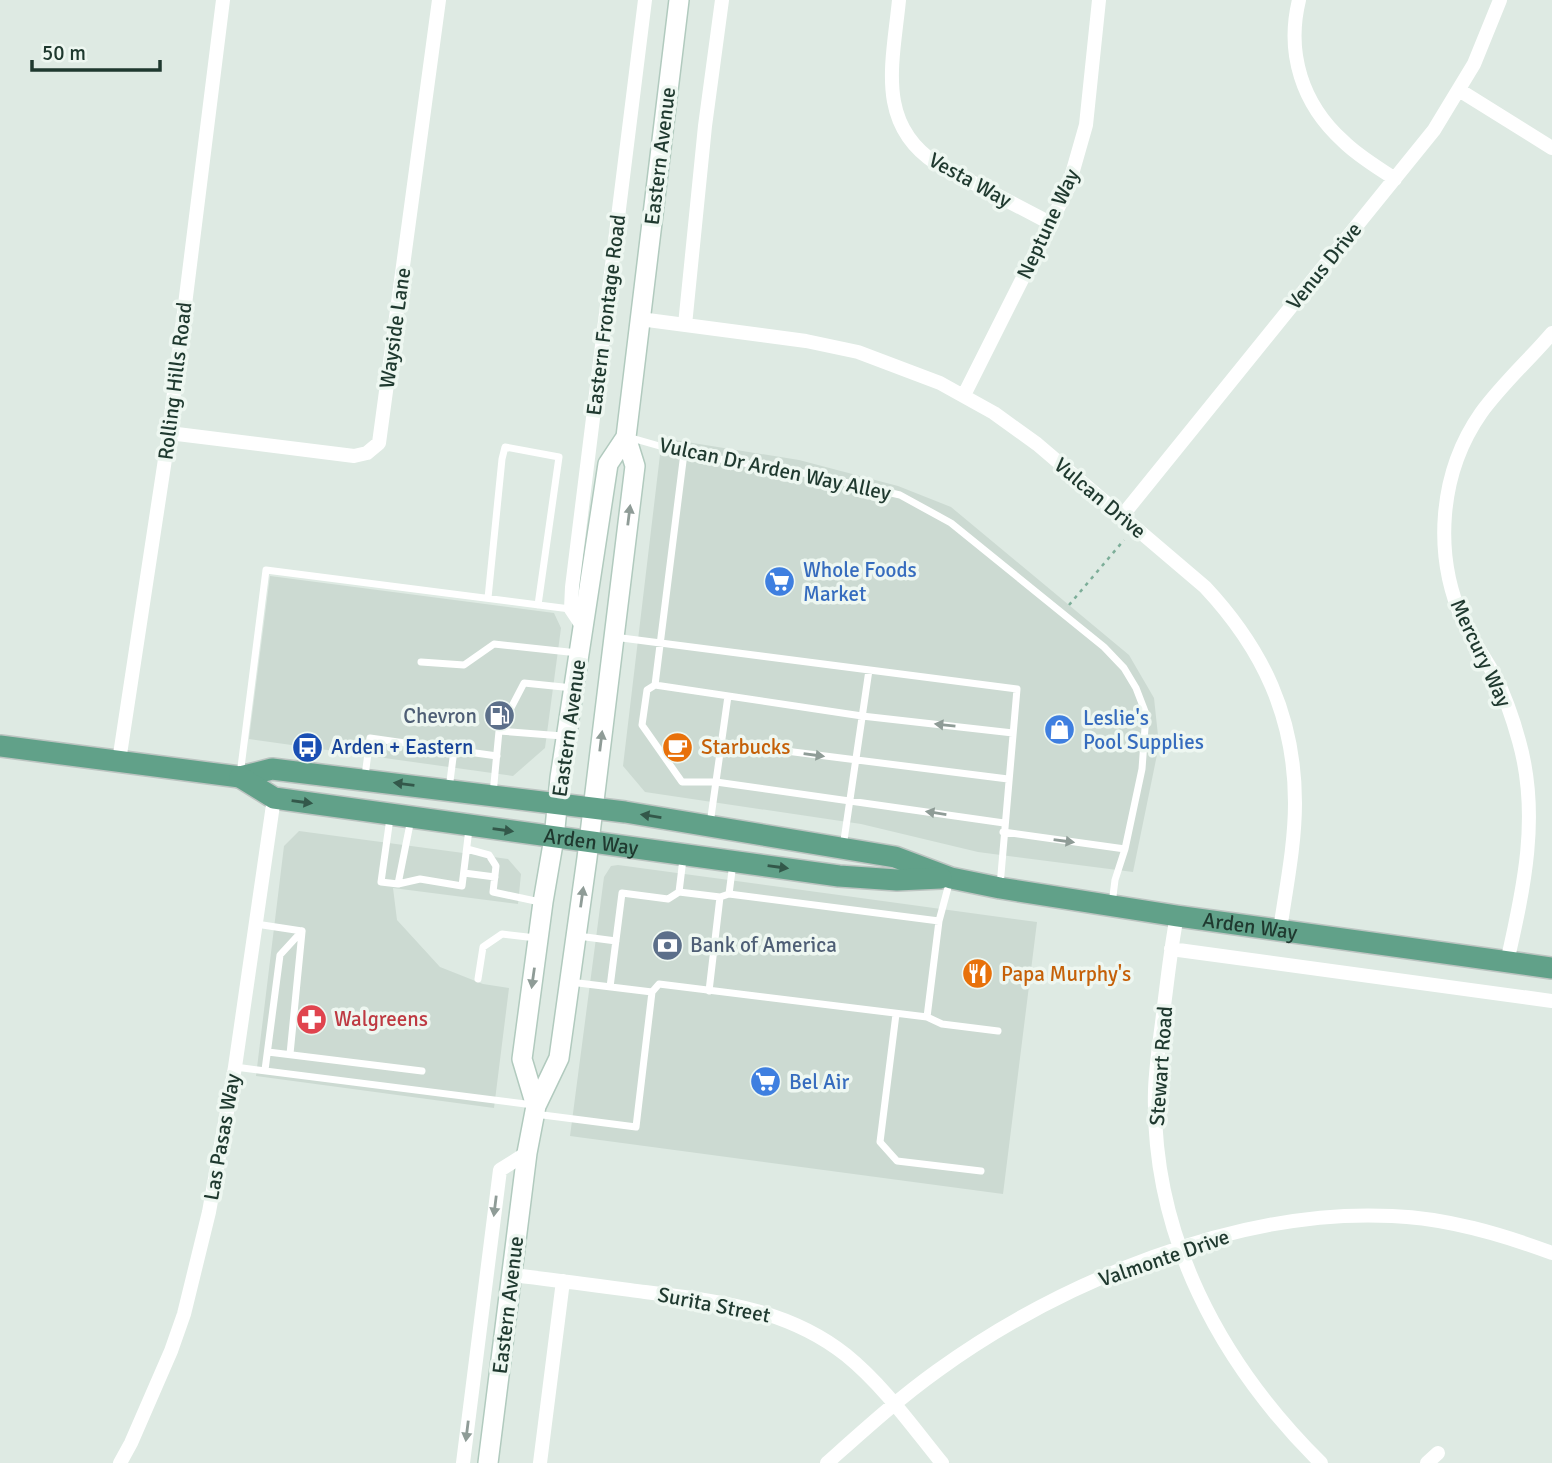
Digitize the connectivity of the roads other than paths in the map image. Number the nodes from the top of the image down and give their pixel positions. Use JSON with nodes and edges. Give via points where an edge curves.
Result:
{"nodes":[{"id":1,"x":223,"y":0,"type":"edge"},
{"id":2,"x":439,"y":0,"type":"edge"},
{"id":3,"x":645,"y":0,"type":"edge"},
{"id":4,"x":678,"y":0,"type":"edge"},
{"id":5,"x":722,"y":0,"type":"edge"},
{"id":6,"x":900,"y":0,"type":"edge"},
{"id":7,"x":1099,"y":0,"type":"edge"},
{"id":8,"x":1299,"y":0,"type":"edge"},
{"id":9,"x":1500,"y":0,"type":"edge"},
{"id":10,"x":1459,"y":90,"type":"junction"},
{"id":11,"x":1552,"y":148,"type":"edge"},
{"id":12,"x":1395,"y":179,"type":"junction"},
{"id":13,"x":1052,"y":224,"type":"junction"},
{"id":14,"x":640,"y":318,"type":"junction"},
{"id":15,"x":685,"y":325,"type":"junction"},
{"id":16,"x":1552,"y":333,"type":"edge"},
{"id":17,"x":964,"y":395,"type":"junction"},
{"id":18,"x":169,"y":433,"type":"junction"},
{"id":19,"x":626,"y":436,"type":"junction"},
{"id":20,"x":684,"y":453,"type":"junction"},
{"id":21,"x":1122,"y":516,"type":"junction"},
{"id":22,"x":488,"y":598,"type":"junction"},
{"id":23,"x":538,"y":605,"type":"junction"},
{"id":24,"x":571,"y":610,"type":"junction"},
{"id":25,"x":583,"y":627,"type":"junction"},
{"id":26,"x":614,"y":637,"type":"junction"},
{"id":27,"x":660,"y":643,"type":"junction"},
{"id":28,"x":579,"y":653,"type":"junction"},
{"id":29,"x":421,"y":662,"type":"dead end"},
{"id":30,"x":869,"y":670,"type":"junction"},
{"id":31,"x":654,"y":685,"type":"junction"},
{"id":32,"x":574,"y":688,"type":"junction"},
{"id":33,"x":728,"y":696,"type":"junction"},
{"id":34,"x":862,"y":716,"type":"junction"},
{"id":35,"x":499,"y":731,"type":"junction"},
{"id":36,"x":1013,"y":733,"type":"junction"},
{"id":37,"x":567,"y":736,"type":"junction"},
{"id":38,"x":722,"y":743,"type":"junction"},
{"id":39,"x":0,"y":746,"type":"edge"},
{"id":40,"x":454,"y":750,"type":"junction"},
{"id":41,"x":498,"y":756,"type":"junction"},
{"id":42,"x":119,"y":761,"type":"junction"},
{"id":43,"x":855,"y":761,"type":"junction"},
{"id":44,"x":240,"y":777,"type":"junction"},
{"id":45,"x":365,"y":779,"type":"junction"},
{"id":46,"x":1008,"y":779,"type":"junction"},
{"id":47,"x":716,"y":782,"type":"junction"},
{"id":48,"x":449,"y":790,"type":"junction"},
{"id":49,"x":493,"y":796,"type":"junction"},
{"id":50,"x":274,"y":797,"type":"junction"},
{"id":51,"x":850,"y":800,"type":"junction"},
{"id":52,"x":558,"y":803,"type":"junction"},
{"id":53,"x":593,"y":808,"type":"junction"},
{"id":54,"x":390,"y":814,"type":"junction"},
{"id":55,"x":411,"y":817,"type":"junction"},
{"id":56,"x":1004,"y":823,"type":"junction"},
{"id":57,"x":470,"y":825,"type":"junction"},
{"id":58,"x":709,"y":826,"type":"junction"},
{"id":59,"x":1003,"y":832,"type":"junction"},
{"id":60,"x":554,"y":838,"type":"junction"},
{"id":61,"x":589,"y":842,"type":"junction"},
{"id":62,"x":843,"y":848,"type":"junction"},
{"id":63,"x":467,"y":849,"type":"junction"},
{"id":64,"x":1125,"y":849,"type":"junction"},
{"id":65,"x":684,"y":855,"type":"junction"},
{"id":66,"x":733,"y":861,"type":"junction"},
{"id":67,"x":464,"y":873,"type":"junction"},
{"id":68,"x":495,"y":877,"type":"junction"},
{"id":69,"x":951,"y":878,"type":"junction"},
{"id":70,"x":398,"y":884,"type":"junction"},
{"id":71,"x":1000,"y":888,"type":"junction"},
{"id":72,"x":679,"y":892,"type":"junction"},
{"id":73,"x":729,"y":894,"type":"junction"},
{"id":74,"x":720,"y":897,"type":"junction"},
{"id":75,"x":543,"y":902,"type":"junction"},
{"id":76,"x":1112,"y":904,"type":"junction"},
{"id":77,"x":1177,"y":916,"type":"junction"},
{"id":78,"x":939,"y":921,"type":"junction"},
{"id":79,"x":255,"y":924,"type":"junction"},
{"id":80,"x":1280,"y":930,"type":"junction"},
{"id":81,"x":302,"y":931,"type":"junction"},
{"id":82,"x":576,"y":936,"type":"junction"},
{"id":83,"x":539,"y":939,"type":"junction"},
{"id":84,"x":616,"y":941,"type":"junction"},
{"id":85,"x":1171,"y":949,"type":"junction"},
{"id":86,"x":1507,"y":961,"type":"junction"},
{"id":87,"x":1552,"y":968,"type":"edge"},
{"id":88,"x":478,"y":979,"type":"dead end"},
{"id":89,"x":570,"y":982,"type":"junction"},
{"id":90,"x":610,"y":987,"type":"junction"},
{"id":91,"x":709,"y":990,"type":"junction"},
{"id":92,"x":652,"y":992,"type":"junction"},
{"id":93,"x":1552,"y":1001,"type":"edge"},
{"id":94,"x":896,"y":1014,"type":"junction"},
{"id":95,"x":927,"y":1017,"type":"junction"},
{"id":96,"x":998,"y":1031,"type":"dead end"},
{"id":97,"x":268,"y":1052,"type":"junction"},
{"id":98,"x":289,"y":1054,"type":"junction"},
{"id":99,"x":235,"y":1068,"type":"junction"},
{"id":100,"x":265,"y":1070,"type":"junction"},
{"id":101,"x":422,"y":1071,"type":"dead end"},
{"id":102,"x":535,"y":1110,"type":"junction"},
{"id":103,"x":527,"y":1153,"type":"junction"},
{"id":104,"x":981,"y":1171,"type":"dead end"},
{"id":105,"x":1179,"y":1249,"type":"junction"},
{"id":106,"x":1552,"y":1253,"type":"edge"},
{"id":107,"x":512,"y":1275,"type":"junction"},
{"id":108,"x":563,"y":1281,"type":"junction"},
{"id":109,"x":894,"y":1404,"type":"junction"},
{"id":110,"x":1438,"y":1453,"type":"dead end"},
{"id":111,"x":120,"y":1463,"type":"edge"},
{"id":112,"x":463,"y":1463,"type":"edge"},
{"id":113,"x":488,"y":1463,"type":"edge"},
{"id":114,"x":540,"y":1463,"type":"edge"},
{"id":115,"x":827,"y":1463,"type":"edge"},
{"id":116,"x":942,"y":1463,"type":"edge"},
{"id":117,"x":1321,"y":1463,"type":"edge"},
{"id":118,"x":1427,"y":1463,"type":"edge"}],
"edges":[{"from":1,"to":18,"type":"street","name":"Rolling Hills Road"},
{"from":2,"to":18,"type":"street","name":"Wayside Lane","via":[[379,443],[354,456]]},
{"from":3,"to":24,"type":"street","name":"Eastern Frontage Road"},
{"from":4,"to":14,"type":"main road","name":"Eastern Avenue"},
{"from":5,"to":15,"type":"street"},
{"from":6,"to":13,"type":"street","name":"Vesta Way","via":[[891,96],[909,140],[937,164]]},
{"from":7,"to":13,"type":"street","name":"Neptune Way","via":[[1086,125]]},
{"from":8,"to":12,"type":"street","via":[[1294,45],[1308,96],[1342,141]]},
{"from":9,"to":10,"type":"street","name":"Venus Drive"},
{"from":10,"to":11,"type":"street"},
{"from":10,"to":12,"type":"street","name":"Venus Drive"},
{"from":12,"to":21,"type":"street","name":"Venus Drive"},
{"from":13,"to":17,"type":"street","name":"Neptune Way"},
{"from":14,"to":15,"type":"street","name":"Vulcan Drive"},
{"from":14,"to":19,"type":"main road","name":"Eastern Avenue"},
{"from":15,"to":17,"type":"street","name":"Vulcan Drive","via":[[858,352]]},
{"from":16,"to":86,"type":"street","name":"Mercury Way","via":[[1499,390],[1466,438],[1450,479],[1444,522],[1453,595],[1509,710],[1527,776],[1530,844]]},
{"from":17,"to":21,"type":"street","name":"Vulcan Drive","via":[[1037,444]]},
{"from":18,"to":42,"type":"street","name":"Rolling Hills Road"},
{"from":19,"to":20,"type":"lane","name":"Vulcan Dr Arden Way Alley"},
{"from":19,"to":25,"type":"main road","name":"Eastern Avenue","via":[[608,464]]},
{"from":26,"to":19,"type":"main road","name":"Eastern Avenue","one_way":true,"via":[[635,466]]},
{"from":20,"to":27,"type":"lane"},
{"from":20,"to":64,"type":"lane","name":"Vulcan Dr Arden Way Alley","via":[[900,495],[951,523],[1104,647],[1124,668],[1146,713],[1142,769]]},
{"from":21,"to":80,"type":"street","name":"Vulcan Drive","via":[[1226,609],[1273,686],[1289,739],[1295,804]]},
{"from":22,"to":23,"type":"lane"},
{"from":22,"to":23,"type":"lane","via":[[505,447],[559,457]]},
{"from":22,"to":44,"type":"lane","via":[[266,570]]},
{"from":23,"to":24,"type":"lane"},
{"from":24,"to":25,"type":"street"},
{"from":25,"to":28,"type":"main road","name":"Eastern Avenue"},
{"from":26,"to":27,"type":"lane"},
{"from":53,"to":26,"type":"main road","name":"Eastern Avenue","one_way":true},
{"from":27,"to":30,"type":"lane"},
{"from":27,"to":31,"type":"lane"},
{"from":28,"to":29,"type":"lane","via":[[494,644],[464,665]]},
{"from":28,"to":32,"type":"main road","name":"Eastern Avenue"},
{"from":30,"to":34,"type":"lane"},
{"from":30,"to":36,"type":"lane","via":[[1017,689]]},
{"from":31,"to":33,"type":"lane"},
{"from":31,"to":47,"type":"lane","via":[[647,690],[642,725],[682,782]]},
{"from":32,"to":35,"type":"lane","via":[[524,683]]},
{"from":32,"to":37,"type":"main road","name":"Eastern Avenue"},
{"from":33,"to":34,"type":"lane"},
{"from":33,"to":38,"type":"lane"},
{"from":36,"to":34,"type":"lane","one_way":true},
{"from":34,"to":43,"type":"lane"},
{"from":35,"to":37,"type":"lane"},
{"from":35,"to":41,"type":"lane"},
{"from":36,"to":46,"type":"lane"},
{"from":37,"to":52,"type":"main road","name":"Eastern Avenue"},
{"from":38,"to":43,"type":"lane","one_way":true},
{"from":38,"to":47,"type":"lane"},
{"from":39,"to":42,"type":"main road","name":"Arden Way"},
{"from":40,"to":41,"type":"lane"},
{"from":40,"to":45,"type":"lane","via":[[370,738]]},
{"from":40,"to":48,"type":"lane"},
{"from":41,"to":49,"type":"lane"},
{"from":42,"to":44,"type":"main road","name":"Arden Way"},
{"from":43,"to":46,"type":"lane"},
{"from":43,"to":51,"type":"lane"},
{"from":44,"to":45,"type":"main road","name":"Arden Way","via":[[272,769]]},
{"from":44,"to":50,"type":"main road","name":"Arden Way"},
{"from":48,"to":45,"type":"main road","name":"Arden Way","one_way":true},
{"from":46,"to":56,"type":"lane"},
{"from":47,"to":51,"type":"lane"},
{"from":47,"to":58,"type":"lane"},
{"from":48,"to":49,"type":"main road","name":"Arden Way"},
{"from":49,"to":52,"type":"main road","name":"Arden Way"},
{"from":50,"to":54,"type":"main road","name":"Arden Way","one_way":true},
{"from":50,"to":79,"type":"street","name":"Las Pasas Way"},
{"from":56,"to":51,"type":"lane","one_way":true},
{"from":51,"to":62,"type":"lane"},
{"from":52,"to":53,"type":"main road","name":"Arden Way"},
{"from":52,"to":60,"type":"main road","name":"Eastern Avenue"},
{"from":58,"to":53,"type":"main road","name":"Arden Way","one_way":true},
{"from":53,"to":61,"type":"main road","name":"Eastern Avenue"},
{"from":54,"to":55,"type":"main road","name":"Arden Way"},
{"from":54,"to":70,"type":"lane","via":[[381,882]]},
{"from":55,"to":57,"type":"main road","name":"Arden Way"},
{"from":55,"to":70,"type":"lane"},
{"from":56,"to":59,"type":"lane"},
{"from":57,"to":60,"type":"main road","name":"Arden Way","one_way":true},
{"from":57,"to":63,"type":"lane"},
{"from":58,"to":62,"type":"main road","name":"Arden Way"},
{"from":59,"to":64,"type":"lane","one_way":true},
{"from":59,"to":71,"type":"lane"},
{"from":60,"to":61,"type":"main road","name":"Arden Way"},
{"from":60,"to":75,"type":"main road","name":"Eastern Avenue"},
{"from":61,"to":65,"type":"main road","name":"Arden Way"},
{"from":82,"to":61,"type":"main road","name":"Eastern Avenue","one_way":true},
{"from":62,"to":69,"type":"main road","name":"Arden Way","via":[[895,857]]},
{"from":63,"to":67,"type":"lane"},
{"from":63,"to":68,"type":"lane","via":[[489,855],[496,866]]},
{"from":64,"to":76,"type":"lane","name":"Vulcan Dr Arden Way Alley"},
{"from":65,"to":66,"type":"main road","name":"Arden Way"},
{"from":65,"to":72,"type":"lane"},
{"from":66,"to":69,"type":"main road","name":"Arden Way","one_way":true,"via":[[839,876]]},
{"from":66,"to":73,"type":"lane"},
{"from":67,"to":68,"type":"lane"},
{"from":67,"to":70,"type":"lane","via":[[462,886],[420,879]]},
{"from":68,"to":75,"type":"lane","via":[[493,892]]},
{"from":69,"to":71,"type":"main road","name":"Arden Way"},
{"from":69,"to":78,"type":"lane"},
{"from":71,"to":76,"type":"main road","name":"Arden Way"},
{"from":72,"to":74,"type":"lane"},
{"from":72,"to":84,"type":"lane","via":[[668,899],[622,893]]},
{"from":73,"to":74,"type":"lane"},
{"from":73,"to":78,"type":"lane"},
{"from":74,"to":91,"type":"lane"},
{"from":75,"to":83,"type":"main road","name":"Eastern Avenue"},
{"from":76,"to":77,"type":"main road","name":"Arden Way"},
{"from":77,"to":80,"type":"main road","name":"Arden Way"},
{"from":77,"to":85,"type":"street","name":"Stewart Road"},
{"from":78,"to":95,"type":"lane"},
{"from":79,"to":81,"type":"lane"},
{"from":79,"to":99,"type":"street","name":"Las Pasas Way"},
{"from":80,"to":86,"type":"main road","name":"Arden Way"},
{"from":81,"to":97,"type":"lane","via":[[280,955]]},
{"from":81,"to":98,"type":"lane"},
{"from":82,"to":84,"type":"lane"},
{"from":82,"to":89,"type":"main road","name":"Eastern Avenue"},
{"from":83,"to":88,"type":"lane","via":[[502,934],[483,947]]},
{"from":83,"to":102,"type":"main road","name":"Eastern Avenue","one_way":true,"via":[[523,1059]]},
{"from":84,"to":90,"type":"lane"},
{"from":85,"to":93,"type":"street"},
{"from":85,"to":105,"type":"street","name":"Stewart Road","via":[[1155,1092],[1160,1171]]},
{"from":86,"to":87,"type":"main road","name":"Arden Way"},
{"from":89,"to":90,"type":"lane"},
{"from":89,"to":102,"type":"main road","name":"Eastern Avenue","via":[[559,1058]]},
{"from":90,"to":92,"type":"lane"},
{"from":91,"to":92,"type":"lane","via":[[659,984]]},
{"from":91,"to":94,"type":"lane"},
{"from":92,"to":102,"type":"lane","via":[[636,1127]]},
{"from":94,"to":95,"type":"lane"},
{"from":94,"to":104,"type":"lane","via":[[880,1142],[897,1161]]},
{"from":95,"to":96,"type":"lane","via":[[942,1024]]},
{"from":97,"to":98,"type":"lane"},
{"from":97,"to":100,"type":"lane"},
{"from":98,"to":101,"type":"lane"},
{"from":99,"to":100,"type":"lane"},
{"from":99,"to":111,"type":"street","name":"Las Pasas Way","via":[[209,1212],[184,1314]]},
{"from":100,"to":102,"type":"lane"},
{"from":102,"to":103,"type":"main road","name":"Eastern Avenue"},
{"from":103,"to":107,"type":"main road","name":"Eastern Avenue"},
{"from":103,"to":112,"type":"street","one_way":true,"via":[[500,1170]]},
{"from":105,"to":106,"type":"street","name":"Valmonte Drive","via":[[1279,1222],[1362,1215],[1445,1222]]},
{"from":105,"to":109,"type":"street","name":"Valmonte Drive","via":[[1036,1310],[979,1343]]},
{"from":105,"to":117,"type":"street","name":"Stewart Road","via":[[1214,1328],[1247,1378]]},
{"from":107,"to":108,"type":"street","name":"Surita Street"},
{"from":107,"to":113,"type":"main road","name":"Eastern Avenue"},
{"from":108,"to":109,"type":"street","name":"Surita Street","via":[[719,1302],[774,1315],[845,1354]]},
{"from":108,"to":114,"type":"street"},
{"from":109,"to":115,"type":"street","name":"Valmonte Drive"},
{"from":109,"to":116,"type":"street","name":"Surita Street"},
{"from":110,"to":118,"type":"street"}]}
